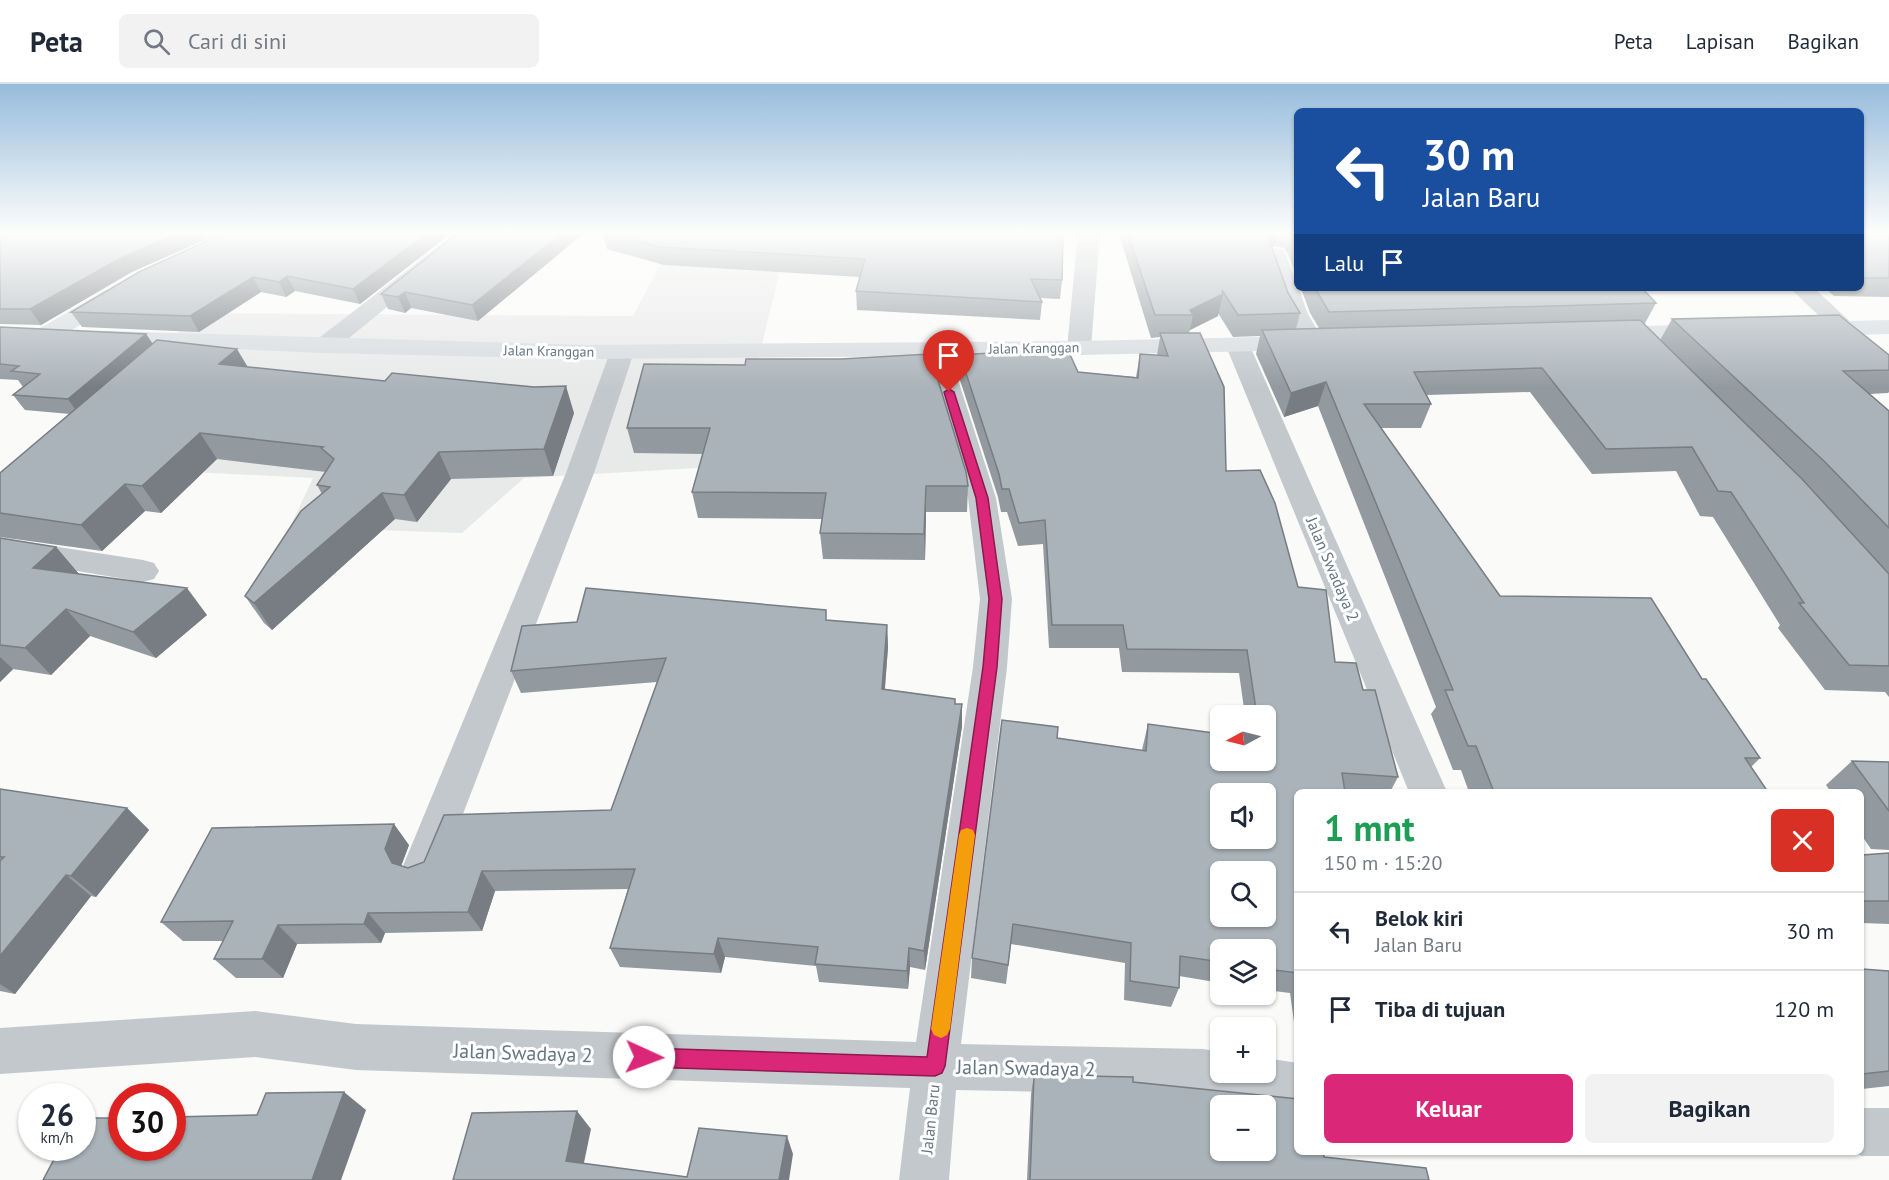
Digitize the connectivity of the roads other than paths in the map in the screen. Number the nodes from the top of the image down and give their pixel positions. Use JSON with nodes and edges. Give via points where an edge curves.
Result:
{"nodes":[{"id":1,"x":402,"y":285,"type":"edge"},
{"id":2,"x":1085,"y":285,"type":"edge"},
{"id":3,"x":1286,"y":285,"type":"edge"},
{"id":4,"x":130,"y":286,"type":"edge"},
{"id":5,"x":1804,"y":291,"type":"edge"},
{"id":6,"x":1889,"y":327,"type":"edge"},
{"id":7,"x":1845,"y":328,"type":"junction"},
{"id":8,"x":1786,"y":329,"type":"edge"},
{"id":9,"x":1739,"y":331,"type":"edge"},
{"id":10,"x":1632,"y":333,"type":"junction"},
{"id":11,"x":1585,"y":335,"type":"edge"},
{"id":12,"x":185,"y":340,"type":"junction"},
{"id":13,"x":1325,"y":342,"type":"joint"},
{"id":14,"x":324,"y":346,"type":"junction"},
{"id":15,"x":1238,"y":346,"type":"junction"},
{"id":16,"x":1079,"y":348,"type":"junction"},
{"id":17,"x":936,"y":349,"type":"junction"},
{"id":18,"x":622,"y":352,"type":"junction"},
{"id":19,"x":1661,"y":360,"type":"edge"},
{"id":20,"x":158,"y":364,"type":"edge"},
{"id":21,"x":0,"y":548,"type":"edge"},
{"id":22,"x":143,"y":571,"type":"dead end"},
{"id":23,"x":1427,"y":789,"type":"edge"},
{"id":24,"x":422,"y":868,"type":"edge"},
{"id":25,"x":0,"y":1051,"type":"edge"},
{"id":26,"x":935,"y":1066,"type":"junction"},
{"id":27,"x":1294,"y":1085,"type":"edge"},
{"id":28,"x":1864,"y":1132,"type":"edge"},
{"id":29,"x":1889,"y":1132,"type":"edge"},
{"id":30,"x":924,"y":1180,"type":"edge"}],
"edges":[{"from":1,"to":14,"type":"street"},
{"from":2,"to":16,"type":"street"},
{"from":3,"to":13,"type":"street","via":[[1296,314]]},
{"from":4,"to":12,"type":"main road","name":"Jalan Kranggan","via":[[34,335]]},
{"from":5,"to":7,"type":"street"},
{"from":6,"to":7,"type":"main road"},
{"from":7,"to":8,"type":"main road"},
{"from":9,"to":10,"type":"main road"},
{"from":10,"to":11,"type":"main road"},
{"from":10,"to":19,"type":"street"},
{"from":12,"to":14,"type":"main road","name":"Jalan Kranggan"},
{"from":12,"to":20,"type":"street"},
{"from":13,"to":15,"type":"main road","name":"Jalan Kranggan"},
{"from":14,"to":18,"type":"main road","name":"Jalan Kranggan"},
{"from":15,"to":16,"type":"main road","name":"Jalan Kranggan"},
{"from":15,"to":23,"type":"street","name":"Jalan Swadaya 2"},
{"from":16,"to":17,"type":"main road","name":"Jalan Kranggan"},
{"from":17,"to":18,"type":"main road","name":"Jalan Kranggan"},
{"from":17,"to":26,"type":"street","name":"Jalan Baru","via":[[982,498],[996,599],[989,678]]},
{"from":18,"to":24,"type":"street","via":[[580,473]]},
{"from":21,"to":22,"type":"street"},
{"from":25,"to":26,"type":"street","name":"Jalan Swadaya 2","via":[[255,1034],[356,1047]]},
{"from":26,"to":27,"type":"street","name":"Jalan Swadaya 2","via":[[1203,1072]]},
{"from":26,"to":30,"type":"street","name":"Jalan Baru"},
{"from":28,"to":29,"type":"street"}]}
